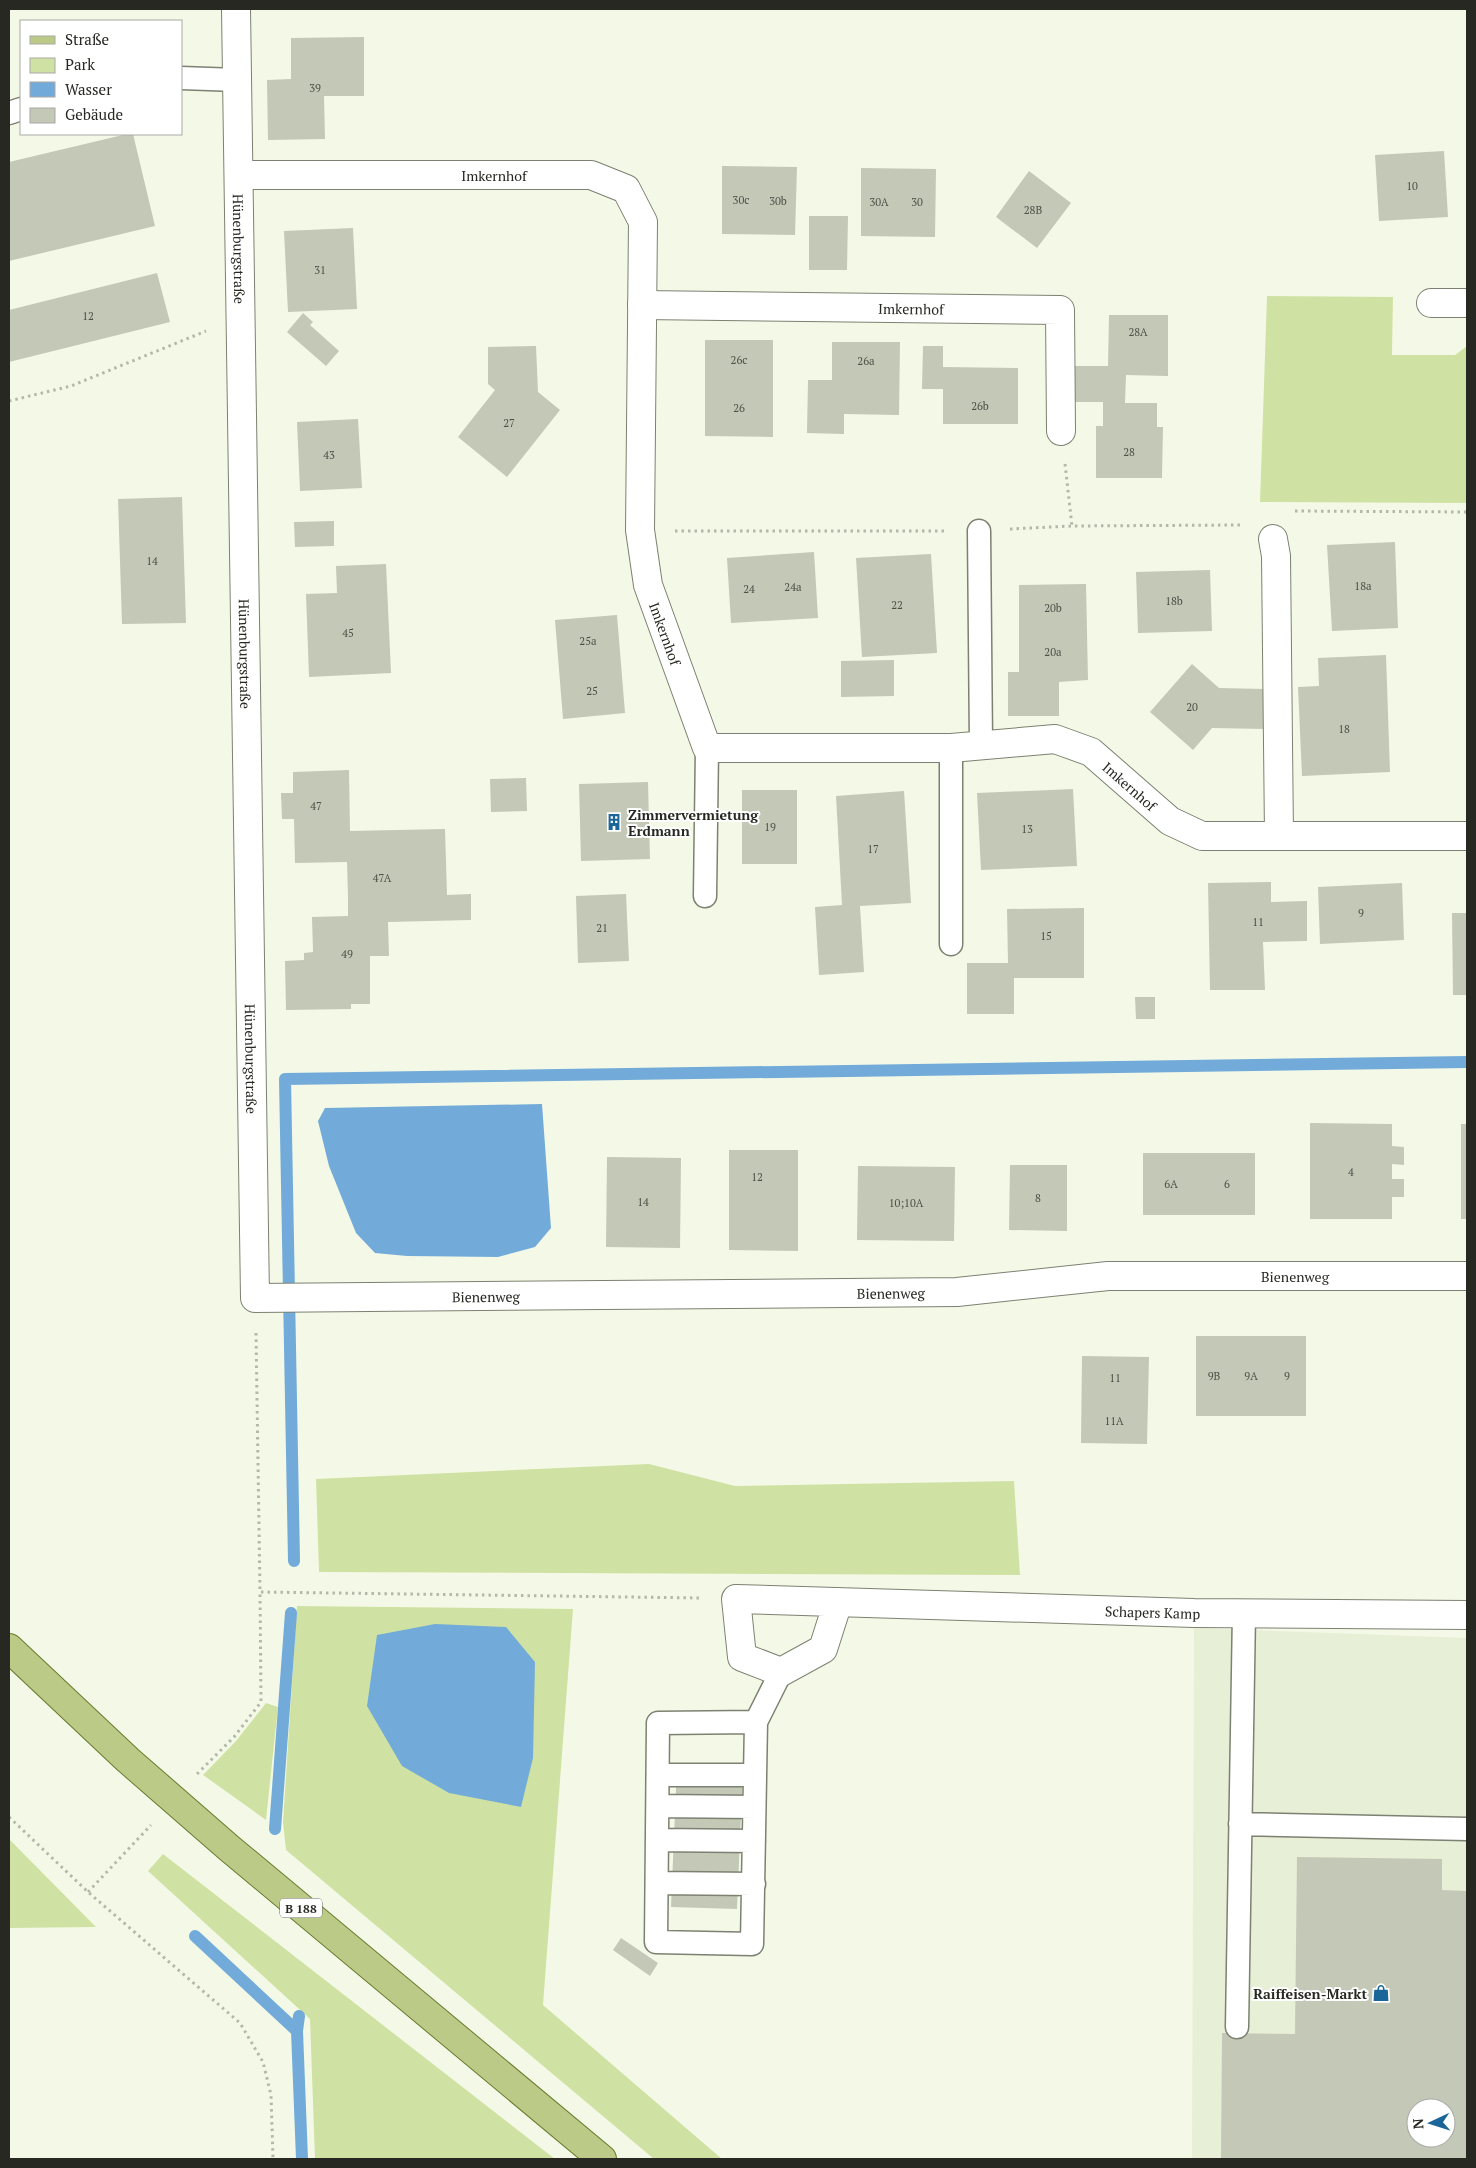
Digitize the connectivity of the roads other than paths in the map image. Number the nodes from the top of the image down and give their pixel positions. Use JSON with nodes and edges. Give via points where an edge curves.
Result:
{"nodes":[{"id":1,"x":236,"y":9,"type":"edge"},
{"id":2,"x":182,"y":78,"type":"edge"},
{"id":3,"x":237,"y":80,"type":"junction"},
{"id":4,"x":239,"y":175,"type":"junction"},
{"id":5,"x":1432,"y":303,"type":"dead end"},
{"id":6,"x":1467,"y":303,"type":"edge"},
{"id":7,"x":642,"y":305,"type":"junction"},
{"id":8,"x":1061,"y":431,"type":"road end"},
{"id":9,"x":979,"y":531,"type":"road end"},
{"id":10,"x":1273,"y":539,"type":"dead end"},
{"id":11,"x":981,"y":745,"type":"junction"},
{"id":12,"x":707,"y":748,"type":"junction"},
{"id":13,"x":951,"y":748,"type":"junction"},
{"id":14,"x":1279,"y":836,"type":"junction"},
{"id":15,"x":1467,"y":836,"type":"edge"},
{"id":16,"x":705,"y":896,"type":"dead end"},
{"id":17,"x":951,"y":944,"type":"dead end"},
{"id":18,"x":1467,"y":1276,"type":"edge"},
{"id":19,"x":264,"y":1298,"type":"joint"},
{"id":20,"x":838,"y":1602,"type":"junction"},
{"id":21,"x":1244,"y":1613,"type":"junction"},
{"id":22,"x":1467,"y":1615,"type":"edge"},
{"id":23,"x":9,"y":1648,"type":"edge"},
{"id":24,"x":781,"y":1672,"type":"junction"},
{"id":25,"x":756,"y":1722,"type":"junction"},
{"id":26,"x":658,"y":1775,"type":"junction"},
{"id":27,"x":754,"y":1775,"type":"junction"},
{"id":28,"x":658,"y":1806,"type":"junction"},
{"id":29,"x":754,"y":1807,"type":"junction"},
{"id":30,"x":1240,"y":1824,"type":"junction"},
{"id":31,"x":1467,"y":1829,"type":"edge"},
{"id":32,"x":657,"y":1840,"type":"junction"},
{"id":33,"x":754,"y":1841,"type":"junction"},
{"id":34,"x":657,"y":1883,"type":"junction"},
{"id":35,"x":754,"y":1884,"type":"junction"},
{"id":36,"x":1237,"y":2027,"type":"dead end"},
{"id":37,"x":602,"y":2159,"type":"edge"}],
"edges":[{"from":1,"to":3,"type":"street","name":"Hünenburgstraße"},
{"from":2,"to":3,"type":"lane"},
{"from":3,"to":4,"type":"street","name":"Hünenburgstraße"},
{"from":4,"to":7,"type":"street","name":"Imkernhof","via":[[591,175],[626,189],[643,222]]},
{"from":4,"to":19,"type":"street","name":"Hünenburgstraße"},
{"from":5,"to":6,"type":"street"},
{"from":7,"to":8,"type":"street","name":"Imkernhof","via":[[1060,310]]},
{"from":7,"to":12,"type":"street","name":"Imkernhof","via":[[640,530],[648,585]]},
{"from":9,"to":11,"type":"lane"},
{"from":10,"to":14,"type":"street","via":[[1276,556]]},
{"from":11,"to":13,"type":"street","name":"Imkernhof"},
{"from":11,"to":14,"type":"street","name":"Imkernhof","via":[[1055,739],[1091,752],[1170,822],[1202,836]]},
{"from":12,"to":13,"type":"street","name":"Imkernhof"},
{"from":12,"to":16,"type":"lane","name":"Imkernhof"},
{"from":13,"to":17,"type":"lane"},
{"from":14,"to":15,"type":"street","name":"Imkernhof"},
{"from":18,"to":19,"type":"street","name":"Bienenweg","via":[[1108,1276],[957,1292]]},
{"from":20,"to":21,"type":"street","name":"Schapers Kamp"},
{"from":20,"to":24,"type":"street","via":[[822,1649]]},
{"from":20,"to":24,"type":"street","name":"Schapers Kamp","via":[[736,1599],[742,1657]]},
{"from":21,"to":22,"type":"street","name":"Schapers Kamp"},
{"from":21,"to":30,"type":"lane"},
{"from":23,"to":37,"type":"main road","number":"B 188","via":[[128,1760],[229,1848]]},
{"from":24,"to":25,"type":"lane"},
{"from":25,"to":26,"type":"lane","via":[[658,1722]]},
{"from":25,"to":27,"type":"lane"},
{"from":26,"to":27,"type":"lane"},
{"from":26,"to":28,"type":"lane"},
{"from":27,"to":29,"type":"lane"},
{"from":28,"to":29,"type":"lane"},
{"from":28,"to":32,"type":"lane"},
{"from":29,"to":33,"type":"lane"},
{"from":30,"to":31,"type":"lane"},
{"from":30,"to":36,"type":"lane"},
{"from":32,"to":33,"type":"lane"},
{"from":32,"to":34,"type":"lane"},
{"from":33,"to":35,"type":"lane"},
{"from":34,"to":35,"type":"lane"},
{"from":34,"to":35,"type":"lane","via":[[656,1942],[752,1944]]}]}
